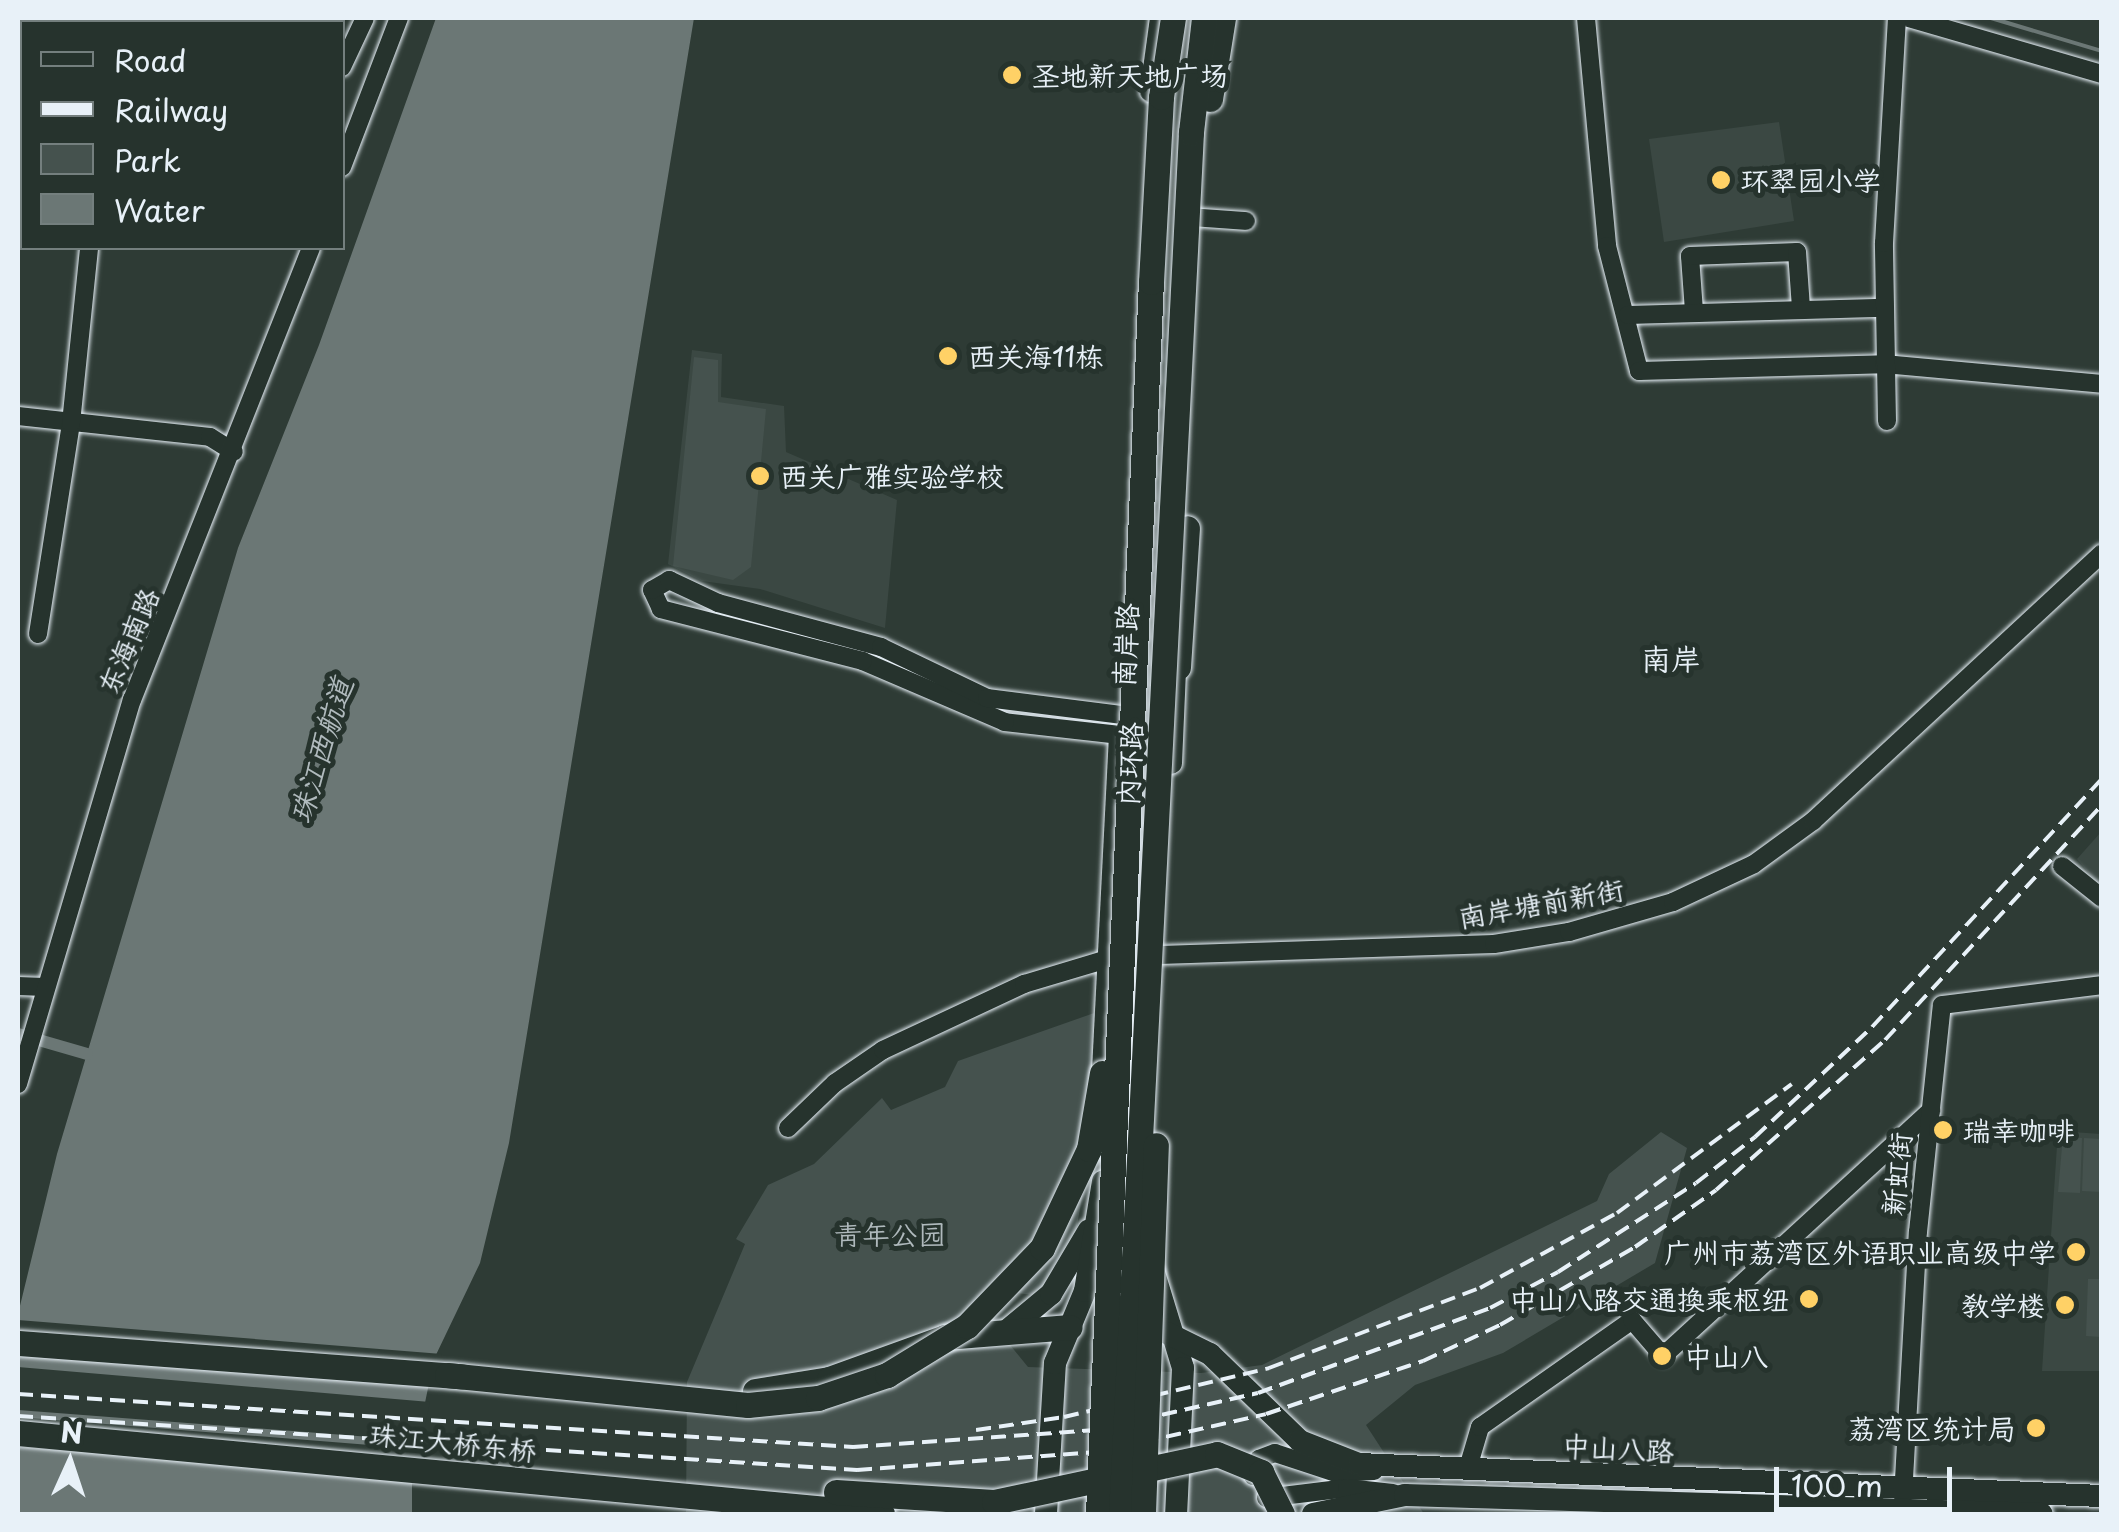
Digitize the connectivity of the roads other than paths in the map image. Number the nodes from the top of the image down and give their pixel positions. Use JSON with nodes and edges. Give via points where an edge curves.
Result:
{"nodes":[{"id":1,"x":366,"y":18,"type":"edge"},
{"id":2,"x":399,"y":18,"type":"edge"},
{"id":3,"x":1161,"y":18,"type":"edge"},
{"id":4,"x":1173,"y":18,"type":"edge"},
{"id":5,"x":1182,"y":18,"type":"edge"},
{"id":6,"x":1195,"y":18,"type":"edge"},
{"id":7,"x":1207,"y":18,"type":"edge"},
{"id":8,"x":1223,"y":18,"type":"edge"},
{"id":9,"x":1586,"y":18,"type":"edge"},
{"id":10,"x":1897,"y":18,"type":"edge"},
{"id":11,"x":1909,"y":18,"type":"edge"},
{"id":12,"x":345,"y":62,"type":"edge"},
{"id":13,"x":2102,"y":74,"type":"edge"},
{"id":14,"x":345,"y":158,"type":"edge"},
{"id":15,"x":1190,"y":217,"type":"junction"},
{"id":16,"x":1246,"y":222,"type":"dead end"},
{"id":17,"x":89,"y":250,"type":"edge"},
{"id":18,"x":310,"y":250,"type":"edge"},
{"id":19,"x":1801,"y":308,"type":"junction"},
{"id":20,"x":1884,"y":308,"type":"junction"},
{"id":21,"x":1694,"y":311,"type":"junction"},
{"id":22,"x":1628,"y":315,"type":"junction"},
{"id":23,"x":1884,"y":364,"type":"junction"},
{"id":24,"x":1184,"y":370,"type":"junction"},
{"id":25,"x":2102,"y":384,"type":"edge"},
{"id":26,"x":1168,"y":403,"type":"junction"},
{"id":27,"x":18,"y":416,"type":"edge"},
{"id":28,"x":1887,"y":421,"type":"dead end"},
{"id":29,"x":71,"y":423,"type":"junction"},
{"id":30,"x":234,"y":452,"type":"junction"},
{"id":31,"x":2102,"y":553,"type":"edge"},
{"id":32,"x":1156,"y":630,"type":"junction"},
{"id":33,"x":38,"y":634,"type":"dead end"},
{"id":34,"x":1178,"y":667,"type":"junction"},
{"id":35,"x":1123,"y":731,"type":"junction"},
{"id":36,"x":2062,"y":866,"type":"dead end"},
{"id":37,"x":2102,"y":898,"type":"edge"},
{"id":38,"x":1160,"y":955,"type":"junction"},
{"id":39,"x":1104,"y":960,"type":"junction"},
{"id":40,"x":1142,"y":985,"type":"junction"},
{"id":41,"x":2102,"y":985,"type":"edge"},
{"id":42,"x":18,"y":986,"type":"edge"},
{"id":43,"x":45,"y":987,"type":"junction"},
{"id":44,"x":1154,"y":1017,"type":"junction"},
{"id":45,"x":1132,"y":1052,"type":"junction"},
{"id":46,"x":24,"y":1063,"type":"edge"},
{"id":47,"x":18,"y":1084,"type":"edge"},
{"id":48,"x":1930,"y":1110,"type":"junction"},
{"id":49,"x":788,"y":1128,"type":"dead end"},
{"id":50,"x":1099,"y":1210,"type":"junction"},
{"id":51,"x":1091,"y":1264,"type":"junction"},
{"id":52,"x":1125,"y":1272,"type":"junction"},
{"id":53,"x":1070,"y":1328,"type":"junction"},
{"id":54,"x":1154,"y":1329,"type":"junction"},
{"id":55,"x":1004,"y":1333,"type":"junction"},
{"id":56,"x":1177,"y":1336,"type":"junction"},
{"id":57,"x":18,"y":1344,"type":"edge"},
{"id":58,"x":448,"y":1375,"type":"junction"},
{"id":59,"x":18,"y":1433,"type":"edge"},
{"id":60,"x":1390,"y":1468,"type":"junction"},
{"id":61,"x":1468,"y":1470,"type":"junction"},
{"id":62,"x":486,"y":1474,"type":"junction"},
{"id":63,"x":1406,"y":1495,"type":"junction"},
{"id":64,"x":2102,"y":1496,"type":"edge"},
{"id":65,"x":1902,"y":1500,"type":"junction"},
{"id":66,"x":1770,"y":1510,"type":"edge"},
{"id":67,"x":882,"y":1514,"type":"edge"},
{"id":68,"x":1046,"y":1514,"type":"edge"},
{"id":69,"x":1098,"y":1514,"type":"edge"},
{"id":70,"x":1121,"y":1514,"type":"edge"},
{"id":71,"x":1143,"y":1514,"type":"edge"},
{"id":72,"x":1176,"y":1514,"type":"edge"},
{"id":73,"x":1282,"y":1514,"type":"edge"},
{"id":74,"x":1314,"y":1514,"type":"edge"},
{"id":75,"x":2042,"y":1514,"type":"edge"}],
"edges":[{"from":1,"to":12,"type":"street"},
{"from":2,"to":14,"type":"street"},
{"from":3,"to":35,"type":"main road","via":[[1147,137]]},
{"from":4,"to":35,"type":"highway","name":"内环路","bridge":true,"via":[[1160,127]]},
{"from":5,"to":50,"type":"main road","name":"南岸路","via":[[1169,106],[1114,1094]]},
{"from":6,"to":26,"type":"main road","name":"南岸路","via":[[1183,100]]},
{"from":7,"to":15,"type":"main road"},
{"from":7,"to":40,"type":"highway","name":"内环路","bridge":true,"via":[[1191,132]]},
{"from":8,"to":34,"type":"highway","bridge":true,"via":[[1204,184]]},
{"from":9,"to":22,"type":"street","via":[[1608,246]]},
{"from":10,"to":20,"type":"street"},
{"from":11,"to":13,"type":"street"},
{"from":15,"to":16,"type":"street"},
{"from":15,"to":24,"type":"main road"},
{"from":17,"to":29,"type":"street"},
{"from":18,"to":30,"type":"street","name":"东海南路"},
{"from":19,"to":20,"type":"street"},
{"from":19,"to":21,"type":"street"},
{"from":19,"to":21,"type":"street","via":[[1797,252],[1779,252],[1690,256]]},
{"from":20,"to":23,"type":"street"},
{"from":21,"to":22,"type":"street"},
{"from":22,"to":23,"type":"street","via":[[1639,371]]},
{"from":23,"to":25,"type":"street"},
{"from":23,"to":28,"type":"street"},
{"from":24,"to":26,"type":"main road"},
{"from":24,"to":34,"type":"main road"},
{"from":26,"to":32,"type":"main road","name":"南岸路"},
{"from":27,"to":29,"type":"street"},
{"from":29,"to":30,"type":"street","via":[[210,436]]},
{"from":29,"to":33,"type":"street"},
{"from":30,"to":43,"type":"street","name":"东海南路","via":[[132,700]]},
{"from":31,"to":38,"type":"street","name":"南岸塘前新街","via":[[1813,821],[1754,864],[1674,902],[1569,932],[1477,945]]},
{"from":32,"to":34,"type":"main road"},
{"from":32,"to":40,"type":"main road","name":"南岸路"},
{"from":34,"to":38,"type":"main road"},
{"from":35,"to":35,"type":"street","via":[[987,698],[881,647],[718,603],[669,580],[652,590],[661,609],[863,662],[1006,722]]},
{"from":35,"to":39,"type":"main road"},
{"from":35,"to":58,"type":"highway","bridge":true,"via":[[1094,1130],[1052,1232],[988,1308],[887,1375],[798,1401],[703,1404]]},
{"from":35,"to":69,"type":"highway","name":"内环路","bridge":true},
{"from":36,"to":37,"type":"street"},
{"from":38,"to":40,"type":"main road"},
{"from":38,"to":44,"type":"main road"},
{"from":39,"to":49,"type":"street","via":[[1055,972],[929,1026],[835,1083]]},
{"from":39,"to":50,"type":"main road"},
{"from":40,"to":45,"type":"main road","name":"南岸路"},
{"from":40,"to":70,"type":"highway","name":"内环路","bridge":true},
{"from":40,"to":71,"type":"highway","bridge":true,"via":[[1156,1153]]},
{"from":41,"to":48,"type":"street","name":"新虹街","via":[[1942,1005]]},
{"from":42,"to":43,"type":"street"},
{"from":43,"to":46,"type":"street","name":"东海南路"},
{"from":44,"to":45,"type":"main road"},
{"from":44,"to":56,"type":"main road","via":[[1147,1239]]},
{"from":45,"to":52,"type":"main road","name":"南岸路"},
{"from":46,"to":47,"type":"street","name":"东海南路"},
{"from":48,"to":61,"type":"street","via":[[1663,1356],[1632,1320],[1480,1427]]},
{"from":48,"to":65,"type":"street","name":"新虹街"},
{"from":50,"to":51,"type":"main road","name":"南岸路"},
{"from":50,"to":55,"type":"main road","via":[[1059,1285]]},
{"from":51,"to":52,"type":"street","via":[[1106,1274]]},
{"from":51,"to":53,"type":"main road","name":"南岸路"},
{"from":52,"to":54,"type":"main road","name":"南岸路"},
{"from":53,"to":54,"type":"main road","name":"中山八路"},
{"from":53,"to":55,"type":"highway"},
{"from":53,"to":68,"type":"main road","name":"南岸路","via":[[1053,1376]]},
{"from":54,"to":56,"type":"main road","name":"中山八路"},
{"from":55,"to":58,"type":"highway","bridge":true,"via":[[945,1337],[829,1379],[755,1391]]},
{"from":56,"to":60,"type":"main road","name":"中山八路","via":[[1210,1354],[1300,1441],[1342,1460]]},
{"from":56,"to":72,"type":"main road","via":[[1183,1386]]},
{"from":57,"to":58,"type":"highway","bridge":true},
{"from":59,"to":62,"type":"highway","name":"珠江大桥东桥","bridge":true},
{"from":60,"to":61,"type":"main road","name":"中山八路"},
{"from":60,"to":63,"type":"street","via":[[1336,1472],[1274,1453],[1258,1460],[1254,1478],[1260,1494],[1273,1500],[1347,1488]]},
{"from":61,"to":65,"type":"main road","name":"中山八路"},
{"from":62,"to":67,"type":"highway","name":"珠江大桥东桥","bridge":true},
{"from":62,"to":73,"type":"highway","bridge":true,"via":[[668,1478],[978,1502],[1217,1454],[1261,1472]]},
{"from":63,"to":66,"type":"main road","name":"中山八路"},
{"from":63,"to":74,"type":"main road","name":"中山八路"},
{"from":64,"to":65,"type":"main road","name":"中山八路"},
{"from":65,"to":66,"type":"main road","name":"中山八路"},
{"from":65,"to":75,"type":"main road","name":"中山八路"}]}
